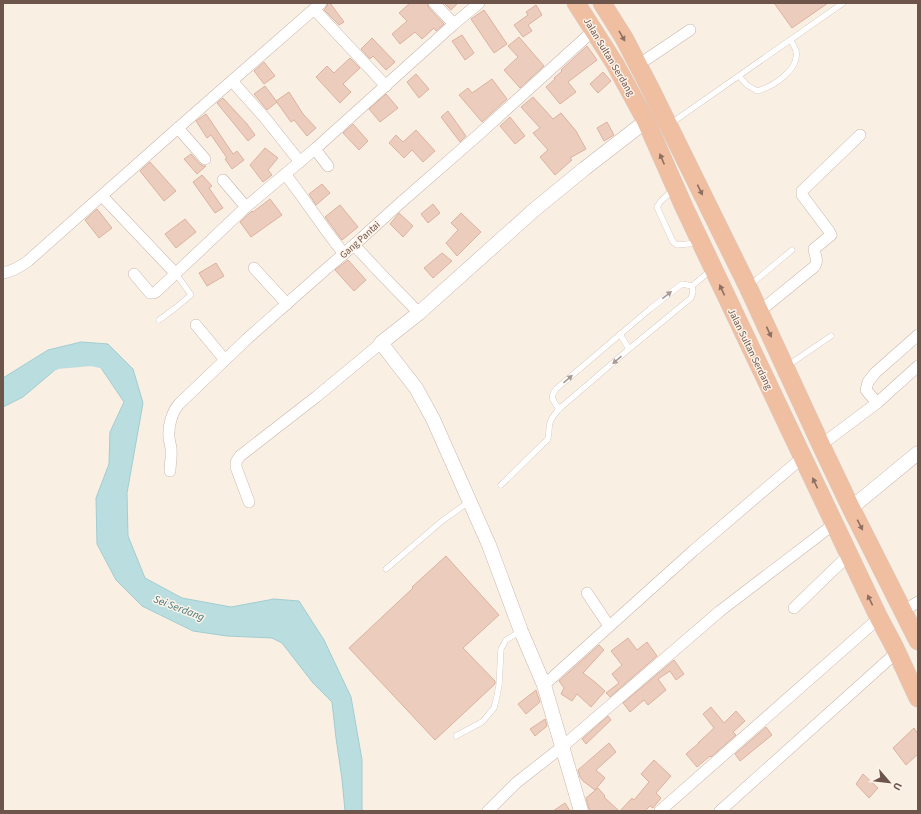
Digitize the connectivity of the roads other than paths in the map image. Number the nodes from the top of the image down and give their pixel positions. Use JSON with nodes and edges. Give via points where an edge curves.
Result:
{"nodes":[{"id":1,"x":434,"y":3,"type":"edge"},
{"id":2,"x":576,"y":3,"type":"edge"},
{"id":3,"x":602,"y":3,"type":"edge"},
{"id":4,"x":843,"y":3,"type":"edge"},
{"id":5,"x":476,"y":4,"type":"edge"},
{"id":6,"x":318,"y":6,"type":"edge"},
{"id":7,"x":454,"y":24,"type":"junction"},
{"id":8,"x":594,"y":30,"type":"junction"},
{"id":9,"x":690,"y":30,"type":"dead end"},
{"id":10,"x":791,"y":40,"type":"junction"},
{"id":11,"x":638,"y":65,"type":"junction"},
{"id":12,"x":739,"y":76,"type":"junction"},
{"id":13,"x":232,"y":81,"type":"junction"},
{"id":14,"x":386,"y":86,"type":"junction"},
{"id":15,"x":646,"y":121,"type":"junction"},
{"id":16,"x":668,"y":125,"type":"junction"},
{"id":17,"x":178,"y":128,"type":"junction"},
{"id":18,"x":860,"y":135,"type":"dead end"},
{"id":19,"x":315,"y":149,"type":"junction"},
{"id":20,"x":205,"y":159,"type":"dead end"},
{"id":21,"x":300,"y":162,"type":"junction"},
{"id":22,"x":328,"y":166,"type":"dead end"},
{"id":23,"x":284,"y":174,"type":"junction"},
{"id":24,"x":223,"y":180,"type":"dead end"},
{"id":25,"x":675,"y":188,"type":"junction"},
{"id":26,"x":102,"y":196,"type":"junction"},
{"id":27,"x":246,"y":207,"type":"junction"},
{"id":28,"x":701,"y":243,"type":"junction"},
{"id":29,"x":354,"y":245,"type":"junction"},
{"id":30,"x":792,"y":250,"type":"dead end"},
{"id":31,"x":344,"y":254,"type":"junction"},
{"id":32,"x":254,"y":268,"type":"dead end"},
{"id":33,"x":713,"y":269,"type":"junction"},
{"id":34,"x":3,"y":273,"type":"edge"},
{"id":35,"x":134,"y":274,"type":"dead end"},
{"id":36,"x":176,"y":274,"type":"junction"},
{"id":37,"x":692,"y":286,"type":"junction"},
{"id":38,"x":748,"y":287,"type":"junction"},
{"id":39,"x":287,"y":304,"type":"junction"},
{"id":40,"x":760,"y":311,"type":"junction"},
{"id":41,"x":419,"y":313,"type":"junction"},
{"id":42,"x":158,"y":320,"type":"dead end"},
{"id":43,"x":196,"y":325,"type":"dead end"},
{"id":44,"x":620,"y":334,"type":"junction"},
{"id":45,"x":918,"y":335,"type":"edge"},
{"id":46,"x":831,"y":336,"type":"dead end"},
{"id":47,"x":381,"y":343,"type":"junction"},
{"id":48,"x":629,"y":349,"type":"junction"},
{"id":49,"x":225,"y":360,"type":"junction"},
{"id":50,"x":918,"y":366,"type":"edge"},
{"id":51,"x":785,"y":367,"type":"junction"},
{"id":52,"x":877,"y":403,"type":"junction"},
{"id":53,"x":559,"y":409,"type":"junction"},
{"id":54,"x":821,"y":445,"type":"junction"},
{"id":55,"x":918,"y":453,"type":"edge"},
{"id":56,"x":803,"y":457,"type":"junction"},
{"id":57,"x":170,"y":471,"type":"dead end"},
{"id":58,"x":501,"y":485,"type":"dead end"},
{"id":59,"x":470,"y":501,"type":"junction"},
{"id":60,"x":249,"y":502,"type":"dead end"},
{"id":61,"x":851,"y":508,"type":"junction"},
{"id":62,"x":834,"y":524,"type":"junction"},
{"id":63,"x":849,"y":555,"type":"junction"},
{"id":64,"x":386,"y":569,"type":"dead end"},
{"id":65,"x":587,"y":593,"type":"dead end"},
{"id":66,"x":911,"y":606,"type":"edge"},
{"id":67,"x":794,"y":608,"type":"dead end"},
{"id":68,"x":879,"y":618,"type":"junction"},
{"id":69,"x":609,"y":626,"type":"junction"},
{"id":70,"x":521,"y":631,"type":"junction"},
{"id":71,"x":918,"y":641,"type":"edge"},
{"id":72,"x":897,"y":652,"type":"junction"},
{"id":73,"x":544,"y":685,"type":"junction"},
{"id":74,"x":918,"y":698,"type":"edge"},
{"id":75,"x":456,"y":736,"type":"dead end"},
{"id":76,"x":562,"y":747,"type":"junction"},
{"id":77,"x":488,"y":811,"type":"edge"},
{"id":78,"x":581,"y":811,"type":"edge"},
{"id":79,"x":660,"y":811,"type":"edge"},
{"id":80,"x":720,"y":811,"type":"edge"}],
"edges":[{"from":1,"to":7,"type":"street"},
{"from":2,"to":8,"type":"highway","name":"Jalan Sultan Serdang"},
{"from":3,"to":11,"type":"highway","name":"Jalan Sultan Serdang","one_way":true},
{"from":4,"to":10,"type":"lane"},
{"from":5,"to":7,"type":"street"},
{"from":6,"to":13,"type":"street"},
{"from":6,"to":14,"type":"street"},
{"from":7,"to":14,"type":"street"},
{"from":8,"to":15,"type":"highway","name":"Jalan Sultan Serdang"},
{"from":8,"to":29,"type":"street","name":"Gang Pantai"},
{"from":9,"to":11,"type":"street"},
{"from":10,"to":12,"type":"lane"},
{"from":10,"to":12,"type":"lane","via":[[796,57],[794,66],[788,73],[757,91]]},
{"from":11,"to":16,"type":"highway","name":"Jalan Sultan Serdang"},
{"from":12,"to":16,"type":"lane"},
{"from":13,"to":17,"type":"street"},
{"from":13,"to":21,"type":"street"},
{"from":14,"to":19,"type":"street"},
{"from":25,"to":15,"type":"highway","name":"Jalan Sultan Serdang","one_way":true},
{"from":15,"to":41,"type":"street","via":[[534,210]]},
{"from":16,"to":38,"type":"highway","name":"Jalan Sultan Serdang","one_way":true},
{"from":17,"to":20,"type":"street"},
{"from":17,"to":26,"type":"street"},
{"from":18,"to":40,"type":"street","via":[[802,190],[802,195],[831,235],[814,249],[817,264]]},
{"from":19,"to":21,"type":"street"},
{"from":19,"to":22,"type":"street"},
{"from":21,"to":23,"type":"street"},
{"from":23,"to":27,"type":"street"},
{"from":23,"to":31,"type":"street"},
{"from":24,"to":27,"type":"street"},
{"from":25,"to":28,"type":"highway","name":"Jalan Sultan Serdang"},
{"from":25,"to":28,"type":"lane","via":[[660,201],[658,207],[673,242],[677,245]]},
{"from":26,"to":34,"type":"street","via":[[28,261],[12,271]]},
{"from":26,"to":36,"type":"street"},
{"from":27,"to":36,"type":"street"},
{"from":28,"to":33,"type":"highway","name":"Jalan Sultan Serdang"},
{"from":29,"to":31,"type":"street","name":"Gang Pantai"},
{"from":29,"to":41,"type":"street"},
{"from":30,"to":38,"type":"lane"},
{"from":31,"to":39,"type":"street","name":"Gang Pantai"},
{"from":32,"to":39,"type":"street"},
{"from":33,"to":37,"type":"lane"},
{"from":56,"to":33,"type":"highway","name":"Jalan Sultan Serdang","one_way":true},
{"from":35,"to":36,"type":"street","via":[[152,293]]},
{"from":36,"to":42,"type":"lane","via":[[191,295]]},
{"from":44,"to":37,"type":"lane","one_way":true,"via":[[682,284]]},
{"from":37,"to":48,"type":"lane","via":[[691,298]]},
{"from":38,"to":40,"type":"highway","name":"Jalan Sultan Serdang"},
{"from":39,"to":49,"type":"street","name":"Gang Pantai"},
{"from":40,"to":51,"type":"highway","name":"Jalan Sultan Serdang","one_way":true},
{"from":41,"to":47,"type":"street"},
{"from":43,"to":49,"type":"street"},
{"from":44,"to":48,"type":"lane"},
{"from":53,"to":44,"type":"lane","one_way":true,"via":[[552,397],[556,388]]},
{"from":45,"to":52,"type":"street","via":[[881,367],[868,382],[866,390]]},
{"from":46,"to":51,"type":"lane"},
{"from":47,"to":59,"type":"street","via":[[424,402]]},
{"from":47,"to":60,"type":"street","via":[[240,456],[236,467]]},
{"from":48,"to":53,"type":"lane","one_way":true},
{"from":49,"to":57,"type":"street","name":"Gang Pantai","via":[[175,410],[169,430]]},
{"from":50,"to":52,"type":"street"},
{"from":51,"to":54,"type":"highway","name":"Jalan Sultan Serdang"},
{"from":52,"to":54,"type":"street"},
{"from":53,"to":58,"type":"lane","via":[[551,420],[547,440]]},
{"from":54,"to":61,"type":"highway","name":"Jalan Sultan Serdang"},
{"from":55,"to":61,"type":"street"},
{"from":62,"to":56,"type":"highway","name":"Jalan Sultan Serdang","one_way":true},
{"from":56,"to":69,"type":"street"},
{"from":59,"to":64,"type":"lane","via":[[442,521]]},
{"from":59,"to":70,"type":"street"},
{"from":61,"to":66,"type":"highway","name":"Jalan Sultan Serdang","one_way":true},
{"from":62,"to":63,"type":"highway","name":"Jalan Sultan Serdang"},
{"from":62,"to":76,"type":"street","via":[[720,611]]},
{"from":63,"to":67,"type":"street"},
{"from":68,"to":63,"type":"highway","name":"Jalan Sultan Serdang","one_way":true},
{"from":65,"to":69,"type":"street"},
{"from":66,"to":71,"type":"highway","name":"Jalan Sultan Serdang"},
{"from":68,"to":72,"type":"highway","name":"Jalan Sultan Serdang"},
{"from":68,"to":79,"type":"street"},
{"from":69,"to":73,"type":"street"},
{"from":70,"to":73,"type":"street"},
{"from":70,"to":75,"type":"lane","via":[[506,640],[501,649],[499,685],[494,708],[482,722]]},
{"from":72,"to":74,"type":"highway","name":"Jalan Sultan Serdang"},
{"from":72,"to":80,"type":"street"},
{"from":73,"to":76,"type":"street"},
{"from":76,"to":77,"type":"street","via":[[516,783]]},
{"from":76,"to":78,"type":"street"}]}
